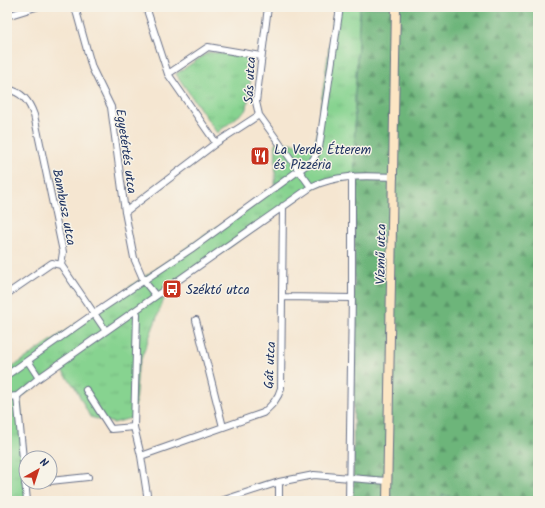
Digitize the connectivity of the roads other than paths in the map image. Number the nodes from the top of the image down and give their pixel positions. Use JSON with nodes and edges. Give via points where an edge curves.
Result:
{"nodes":[{"id":1,"x":36,"y":7,"type":"edge"},
{"id":2,"x":75,"y":7,"type":"edge"},
{"id":3,"x":146,"y":7,"type":"edge"},
{"id":4,"x":268,"y":7,"type":"edge"},
{"id":5,"x":340,"y":7,"type":"edge"},
{"id":6,"x":396,"y":7,"type":"edge"},
{"id":7,"x":7,"y":16,"type":"edge"},
{"id":8,"x":261,"y":56,"type":"junction"},
{"id":9,"x":168,"y":74,"type":"junction"},
{"id":10,"x":7,"y":89,"type":"edge"},
{"id":11,"x":260,"y":115,"type":"junction"},
{"id":12,"x":216,"y":143,"type":"junction"},
{"id":13,"x":299,"y":171,"type":"junction"},
{"id":14,"x":352,"y":176,"type":"junction"},
{"id":15,"x":394,"y":177,"type":"junction"},
{"id":16,"x":311,"y":187,"type":"junction"},
{"id":17,"x":283,"y":206,"type":"junction"},
{"id":18,"x":125,"y":212,"type":"junction"},
{"id":19,"x":61,"y":265,"type":"junction"},
{"id":20,"x":144,"y":281,"type":"junction"},
{"id":21,"x":7,"y":294,"type":"edge"},
{"id":22,"x":156,"y":296,"type":"junction"},
{"id":23,"x":282,"y":297,"type":"junction"},
{"id":24,"x":352,"y":298,"type":"junction"},
{"id":25,"x":135,"y":310,"type":"junction"},
{"id":26,"x":95,"y":313,"type":"junction"},
{"id":27,"x":196,"y":320,"type":"dead end"},
{"id":28,"x":106,"y":331,"type":"junction"},
{"id":29,"x":28,"y":361,"type":"junction"},
{"id":30,"x":7,"y":375,"type":"edge"},
{"id":31,"x":39,"y":378,"type":"junction"},
{"id":32,"x":86,"y":390,"type":"dead end"},
{"id":33,"x":17,"y":396,"type":"junction"},
{"id":34,"x":7,"y":397,"type":"edge"},
{"id":35,"x":134,"y":427,"type":"junction"},
{"id":36,"x":223,"y":427,"type":"junction"},
{"id":37,"x":22,"y":450,"type":"edge"},
{"id":38,"x":141,"y":456,"type":"junction"},
{"id":39,"x":88,"y":477,"type":"dead end"},
{"id":40,"x":349,"y":477,"type":"junction"},
{"id":41,"x":58,"y":480,"type":"edge"},
{"id":42,"x":387,"y":481,"type":"junction"},
{"id":43,"x":279,"y":482,"type":"junction"},
{"id":44,"x":26,"y":490,"type":"edge"},
{"id":45,"x":27,"y":501,"type":"edge"},
{"id":46,"x":148,"y":501,"type":"edge"},
{"id":47,"x":221,"y":501,"type":"edge"},
{"id":48,"x":279,"y":501,"type":"edge"},
{"id":49,"x":349,"y":501,"type":"edge"},
{"id":50,"x":387,"y":501,"type":"edge"}],
"edges":[{"from":1,"to":7,"type":"street"},
{"from":2,"to":18,"type":"street","name":"Egyetértés utca","via":[[92,68],[111,107]]},
{"from":3,"to":9,"type":"street"},
{"from":4,"to":8,"type":"street","name":"Sás utca"},
{"from":5,"to":13,"type":"street","via":[[320,148],[313,160]]},
{"from":6,"to":15,"type":"main road","name":"Vízmű utca"},
{"from":8,"to":9,"type":"street","via":[[208,47]]},
{"from":8,"to":11,"type":"street","name":"Sás utca","via":[[256,102]]},
{"from":9,"to":12,"type":"street"},
{"from":10,"to":19,"type":"street","name":"Bambusz utca","via":[[23,95],[34,115],[63,252]]},
{"from":11,"to":12,"type":"street"},
{"from":11,"to":13,"type":"street","name":"Sás utca"},
{"from":12,"to":18,"type":"street"},
{"from":13,"to":16,"type":"street","name":"Sás utca"},
{"from":13,"to":20,"type":"street"},
{"from":14,"to":15,"type":"street"},
{"from":14,"to":16,"type":"street","via":[[326,180]]},
{"from":14,"to":24,"type":"street"},
{"from":15,"to":42,"type":"main road","name":"Vízmű utca"},
{"from":16,"to":17,"type":"street"},
{"from":17,"to":22,"type":"street"},
{"from":17,"to":23,"type":"street","name":"Gát utca"},
{"from":18,"to":20,"type":"street","name":"Egyetértés utca","via":[[134,258]]},
{"from":19,"to":21,"type":"street","via":[[52,263]]},
{"from":19,"to":26,"type":"street","name":"Bambusz utca"},
{"from":20,"to":22,"type":"street","name":"Egyetértés utca"},
{"from":20,"to":26,"type":"street"},
{"from":22,"to":25,"type":"street"},
{"from":23,"to":24,"type":"street"},
{"from":23,"to":36,"type":"street","name":"Gát utca","via":[[279,395],[263,413]]},
{"from":24,"to":40,"type":"street"},
{"from":25,"to":28,"type":"street"},
{"from":25,"to":35,"type":"street","via":[[137,314]]},
{"from":26,"to":28,"type":"street","name":"Bambusz utca"},
{"from":26,"to":29,"type":"street"},
{"from":27,"to":36,"type":"street"},
{"from":28,"to":31,"type":"street"},
{"from":29,"to":30,"type":"street"},
{"from":29,"to":31,"type":"street"},
{"from":31,"to":33,"type":"street"},
{"from":32,"to":35,"type":"street","via":[[111,429]]},
{"from":33,"to":34,"type":"street"},
{"from":33,"to":37,"type":"street"},
{"from":35,"to":38,"type":"street"},
{"from":36,"to":38,"type":"street","name":"Gát utca"},
{"from":38,"to":46,"type":"street"},
{"from":39,"to":41,"type":"street"},
{"from":40,"to":42,"type":"street"},
{"from":40,"to":43,"type":"street","via":[[314,475]]},
{"from":40,"to":49,"type":"street"},
{"from":42,"to":50,"type":"main road","name":"Vízmű utca"},
{"from":43,"to":47,"type":"street"},
{"from":43,"to":48,"type":"street"},
{"from":44,"to":45,"type":"street"}]}
